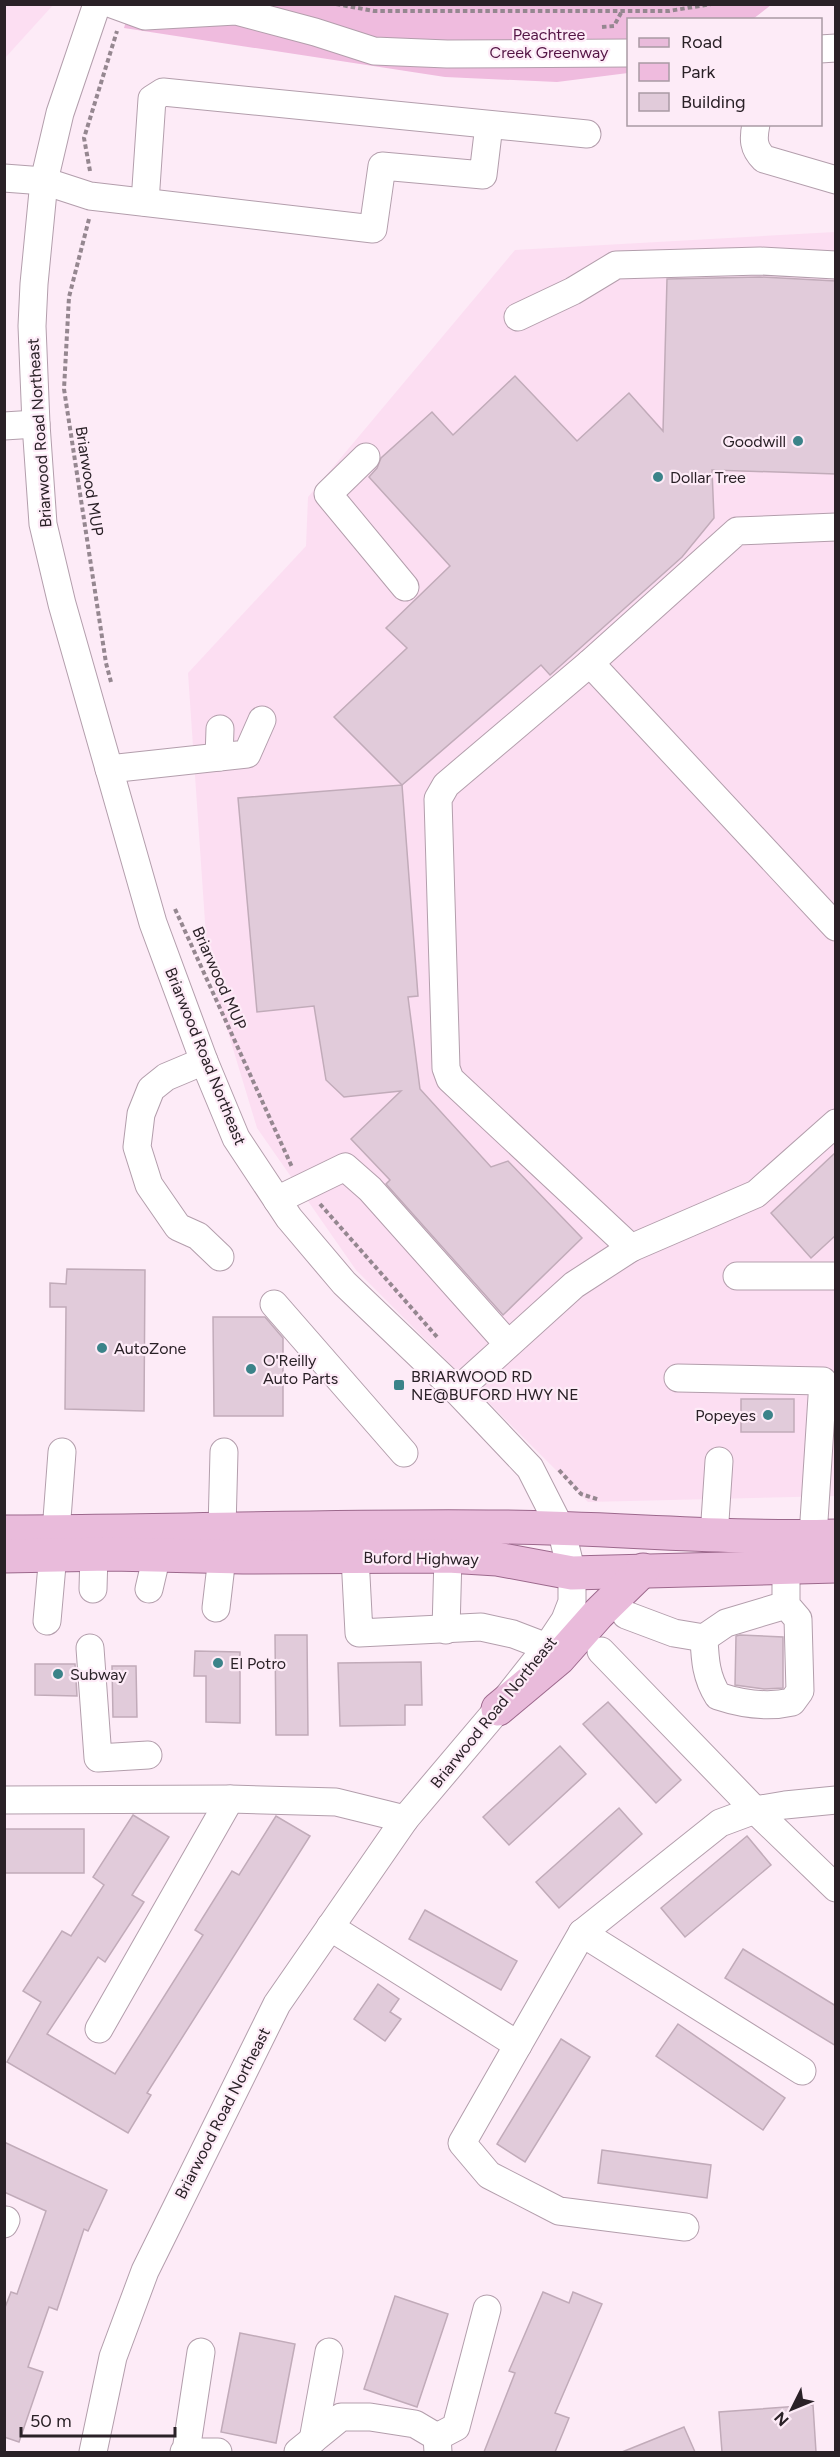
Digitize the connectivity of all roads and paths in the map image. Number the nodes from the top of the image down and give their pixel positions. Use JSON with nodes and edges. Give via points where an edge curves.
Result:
{"nodes":[{"id":1,"x":97,"y":4,"type":"edge"},
{"id":2,"x":336,"y":4,"type":"edge"},
{"id":3,"x":711,"y":4,"type":"edge"},
{"id":4,"x":622,"y":11,"type":"junction"},
{"id":5,"x":115,"y":17,"type":"edge"},
{"id":6,"x":614,"y":26,"type":"dead end"},
{"id":7,"x":627,"y":53,"type":"edge"},
{"id":8,"x":489,"y":125,"type":"junction"},
{"id":9,"x":756,"y":126,"type":"edge"},
{"id":10,"x":587,"y":134,"type":"dead end"},
{"id":11,"x":91,"y":177,"type":"dead end"},
{"id":12,"x":4,"y":178,"type":"edge"},
{"id":13,"x":836,"y":180,"type":"edge"},
{"id":14,"x":44,"y":181,"type":"junction"},
{"id":15,"x":145,"y":202,"type":"junction"},
{"id":16,"x":89,"y":218,"type":"dead end"},
{"id":17,"x":836,"y":265,"type":"edge"},
{"id":18,"x":518,"y":317,"type":"dead end"},
{"id":19,"x":36,"y":424,"type":"junction"},
{"id":20,"x":4,"y":426,"type":"edge"},
{"id":21,"x":366,"y":457,"type":"dead end"},
{"id":22,"x":836,"y":527,"type":"edge"},
{"id":23,"x":405,"y":586,"type":"dead end"},
{"id":24,"x":590,"y":663,"type":"junction"},
{"id":25,"x":112,"y":684,"type":"dead end"},
{"id":26,"x":262,"y":720,"type":"dead end"},
{"id":27,"x":220,"y":729,"type":"dead end"},
{"id":28,"x":219,"y":757,"type":"junction"},
{"id":29,"x":109,"y":769,"type":"junction"},
{"id":30,"x":174,"y":906,"type":"dead end"},
{"id":31,"x":836,"y":927,"type":"edge"},
{"id":32,"x":204,"y":1061,"type":"junction"},
{"id":33,"x":836,"y":1123,"type":"edge"},
{"id":34,"x":294,"y":1172,"type":"dead end"},
{"id":35,"x":312,"y":1196,"type":"dead end"},
{"id":36,"x":277,"y":1200,"type":"junction"},
{"id":37,"x":631,"y":1248,"type":"junction"},
{"id":38,"x":220,"y":1257,"type":"dead end"},
{"id":39,"x":831,"y":1271,"type":"edge"},
{"id":40,"x":737,"y":1276,"type":"dead end"},
{"id":41,"x":274,"y":1304,"type":"dead end"},
{"id":42,"x":441,"y":1341,"type":"dead end"},
{"id":43,"x":508,"y":1344,"type":"junction"},
{"id":44,"x":678,"y":1378,"type":"dead end"},
{"id":45,"x":457,"y":1391,"type":"junction"},
{"id":46,"x":62,"y":1452,"type":"dead end"},
{"id":47,"x":224,"y":1452,"type":"dead end"},
{"id":48,"x":404,"y":1453,"type":"dead end"},
{"id":49,"x":719,"y":1461,"type":"dead end"},
{"id":50,"x":561,"y":1529,"type":"junction"},
{"id":51,"x":4,"y":1532,"type":"edge"},
{"id":52,"x":714,"y":1536,"type":"junction"},
{"id":53,"x":824,"y":1536,"type":"edge"},
{"id":54,"x":55,"y":1543,"type":"junction"},
{"id":55,"x":222,"y":1543,"type":"junction"},
{"id":56,"x":94,"y":1554,"type":"junction"},
{"id":57,"x":156,"y":1555,"type":"junction"},
{"id":58,"x":4,"y":1556,"type":"edge"},
{"id":59,"x":448,"y":1556,"type":"junction"},
{"id":60,"x":355,"y":1557,"type":"junction"},
{"id":61,"x":836,"y":1566,"type":"edge"},
{"id":62,"x":786,"y":1568,"type":"junction"},
{"id":63,"x":643,"y":1570,"type":"junction"},
{"id":64,"x":572,"y":1573,"type":"junction"},
{"id":65,"x":149,"y":1588,"type":"dead end"},
{"id":66,"x":93,"y":1589,"type":"dead end"},
{"id":67,"x":786,"y":1605,"type":"junction"},
{"id":68,"x":214,"y":1608,"type":"dead end"},
{"id":69,"x":626,"y":1615,"type":"dead end"},
{"id":70,"x":47,"y":1621,"type":"dead end"},
{"id":71,"x":446,"y":1630,"type":"junction"},
{"id":72,"x":704,"y":1638,"type":"junction"},
{"id":73,"x":547,"y":1647,"type":"junction"},
{"id":74,"x":90,"y":1648,"type":"dead end"},
{"id":75,"x":601,"y":1650,"type":"dead end"},
{"id":76,"x":498,"y":1709,"type":"junction"},
{"id":77,"x":148,"y":1755,"type":"dead end"},
{"id":78,"x":230,"y":1799,"type":"junction"},
{"id":79,"x":4,"y":1800,"type":"edge"},
{"id":80,"x":836,"y":1800,"type":"edge"},
{"id":81,"x":755,"y":1810,"type":"junction"},
{"id":82,"x":405,"y":1819,"type":"junction"},
{"id":83,"x":836,"y":1888,"type":"edge"},
{"id":84,"x":330,"y":1927,"type":"junction"},
{"id":85,"x":582,"y":1933,"type":"junction"},
{"id":86,"x":99,"y":2029,"type":"dead end"},
{"id":87,"x":518,"y":2045,"type":"junction"},
{"id":88,"x":802,"y":2071,"type":"dead end"},
{"id":89,"x":685,"y":2227,"type":"dead end"},
{"id":90,"x":487,"y":2308,"type":"dead end"},
{"id":91,"x":201,"y":2352,"type":"dead end"},
{"id":92,"x":329,"y":2352,"type":"dead end"},
{"id":93,"x":438,"y":2445,"type":"edge"},
{"id":94,"x":304,"y":2448,"type":"edge"},
{"id":95,"x":93,"y":2452,"type":"edge"},
{"id":96,"x":185,"y":2452,"type":"edge"},
{"id":97,"x":218,"y":2452,"type":"edge"}],
"edges":[{"from":1,"to":14,"type":"street","name":"Briarwood Road Northeast","via":[[60,113]]},
{"from":2,"to":4,"type":"path","via":[[374,11]]},
{"from":3,"to":4,"type":"path","via":[[669,11]]},
{"from":4,"to":6,"type":"path"},
{"from":5,"to":7,"type":"street","via":[[236,11],[374,51]]},
{"from":5,"to":11,"type":"path","via":[[84,138]]},
{"from":8,"to":10,"type":"street"},
{"from":8,"to":15,"type":"street","via":[[164,92],[152,99]]},
{"from":8,"to":15,"type":"street","via":[[483,175],[382,166],[373,229]]},
{"from":9,"to":13,"type":"street","via":[[753,140],[764,159]]},
{"from":12,"to":14,"type":"street"},
{"from":14,"to":15,"type":"street","via":[[90,196]]},
{"from":14,"to":19,"type":"street","name":"Briarwood Road Northeast","via":[[33,284]]},
{"from":16,"to":25,"type":"path","name":"Briarwood MUP","via":[[69,297],[64,389]]},
{"from":17,"to":18,"type":"street","via":[[760,261],[616,265]]},
{"from":19,"to":20,"type":"street"},
{"from":19,"to":29,"type":"street","name":"Briarwood Road Northeast","via":[[43,524]]},
{"from":21,"to":23,"type":"street","via":[[328,494]]},
{"from":22,"to":24,"type":"street","via":[[736,531]]},
{"from":24,"to":31,"type":"street"},
{"from":24,"to":37,"type":"street","via":[[446,785],[438,799],[446,1068],[450,1079]]},
{"from":26,"to":28,"type":"street","via":[[247,754]]},
{"from":27,"to":28,"type":"street"},
{"from":28,"to":29,"type":"street"},
{"from":29,"to":32,"type":"street","name":"Briarwood Road Northeast","via":[[153,923]]},
{"from":30,"to":34,"type":"path","name":"Briarwood MUP"},
{"from":32,"to":36,"type":"street","name":"Briarwood Road Northeast","via":[[236,1138]]},
{"from":32,"to":38,"type":"street","via":[[166,1077],[151,1089],[141,1114],[137,1147],[149,1185],[178,1227],[198,1236]]},
{"from":33,"to":37,"type":"street","via":[[756,1194]]},
{"from":35,"to":42,"type":"path"},
{"from":36,"to":43,"type":"street","via":[[345,1167],[370,1189]]},
{"from":36,"to":45,"type":"street","name":"Briarwood Road Northeast","via":[[344,1283]]},
{"from":37,"to":43,"type":"street","via":[[574,1286]]},
{"from":39,"to":40,"type":"street"},
{"from":41,"to":48,"type":"street"},
{"from":43,"to":45,"type":"street"},
{"from":44,"to":53,"type":"street","via":[[822,1381]]},
{"from":45,"to":50,"type":"street","name":"Briarwood Road Northeast","via":[[530,1468]]},
{"from":46,"to":54,"type":"street"},
{"from":47,"to":55,"type":"street"},
{"from":49,"to":52,"type":"street"},
{"from":50,"to":52,"type":"main road","name":"Buford Highway"},
{"from":50,"to":55,"type":"main road","name":"Buford Highway","via":[[398,1526]]},
{"from":50,"to":64,"type":"street","name":"Briarwood Road Northeast"},
{"from":51,"to":54,"type":"main road","name":"Buford Highway"},
{"from":52,"to":53,"type":"main road","name":"Buford Highway"},
{"from":54,"to":55,"type":"main road","name":"Buford Highway"},
{"from":54,"to":56,"type":"main road","name":"Buford Highway"},
{"from":54,"to":58,"type":"main road","name":"Buford Highway"},
{"from":54,"to":70,"type":"street"},
{"from":55,"to":57,"type":"main road","name":"Buford Highway"},
{"from":55,"to":60,"type":"main road","name":"Buford Highway"},
{"from":55,"to":68,"type":"street"},
{"from":56,"to":57,"type":"main road","name":"Buford Highway"},
{"from":56,"to":66,"type":"street"},
{"from":57,"to":65,"type":"street"},
{"from":59,"to":60,"type":"main road","name":"Buford Highway"},
{"from":59,"to":64,"type":"main road","name":"Buford Highway","via":[[497,1559]]},
{"from":59,"to":71,"type":"street"},
{"from":60,"to":71,"type":"street","via":[[359,1633]]},
{"from":61,"to":62,"type":"main road","name":"Buford Highway"},
{"from":62,"to":63,"type":"main road","name":"Buford Highway"},
{"from":62,"to":67,"type":"street"},
{"from":63,"to":64,"type":"main road","name":"Buford Highway"},
{"from":63,"to":76,"type":"main road","via":[[559,1658]]},
{"from":64,"to":73,"type":"street","name":"Briarwood Road Northeast","via":[[572,1602],[566,1620]]},
{"from":67,"to":72,"type":"street","via":[[726,1623]]},
{"from":67,"to":72,"type":"street","via":[[798,1618],[800,1690],[792,1701],[781,1705],[745,1705],[718,1696],[709,1682]]},
{"from":69,"to":72,"type":"street","via":[[674,1633]]},
{"from":71,"to":73,"type":"street","via":[[481,1627]]},
{"from":73,"to":76,"type":"street","name":"Briarwood Road Northeast"},
{"from":74,"to":77,"type":"street","via":[[98,1758]]},
{"from":75,"to":81,"type":"street"},
{"from":76,"to":82,"type":"street","name":"Briarwood Road Northeast"},
{"from":78,"to":79,"type":"street"},
{"from":78,"to":82,"type":"street","via":[[336,1802]]},
{"from":78,"to":86,"type":"street"},
{"from":80,"to":81,"type":"street"},
{"from":81,"to":83,"type":"street"},
{"from":81,"to":85,"type":"street","via":[[720,1823]]},
{"from":82,"to":84,"type":"street","name":"Briarwood Road Northeast"},
{"from":84,"to":87,"type":"street"},
{"from":84,"to":95,"type":"street","name":"Briarwood Road Northeast","via":[[277,2004],[145,2271],[113,2357]]},
{"from":85,"to":87,"type":"street"},
{"from":85,"to":88,"type":"street"},
{"from":87,"to":89,"type":"street","via":[[462,2143],[489,2175],[559,2211]]},
{"from":90,"to":93,"type":"street","via":[[456,2427]]},
{"from":91,"to":96,"type":"street"},
{"from":92,"to":94,"type":"street"},
{"from":93,"to":94,"type":"street","via":[[415,2424],[341,2417]]},
{"from":96,"to":97,"type":"street"}]}
